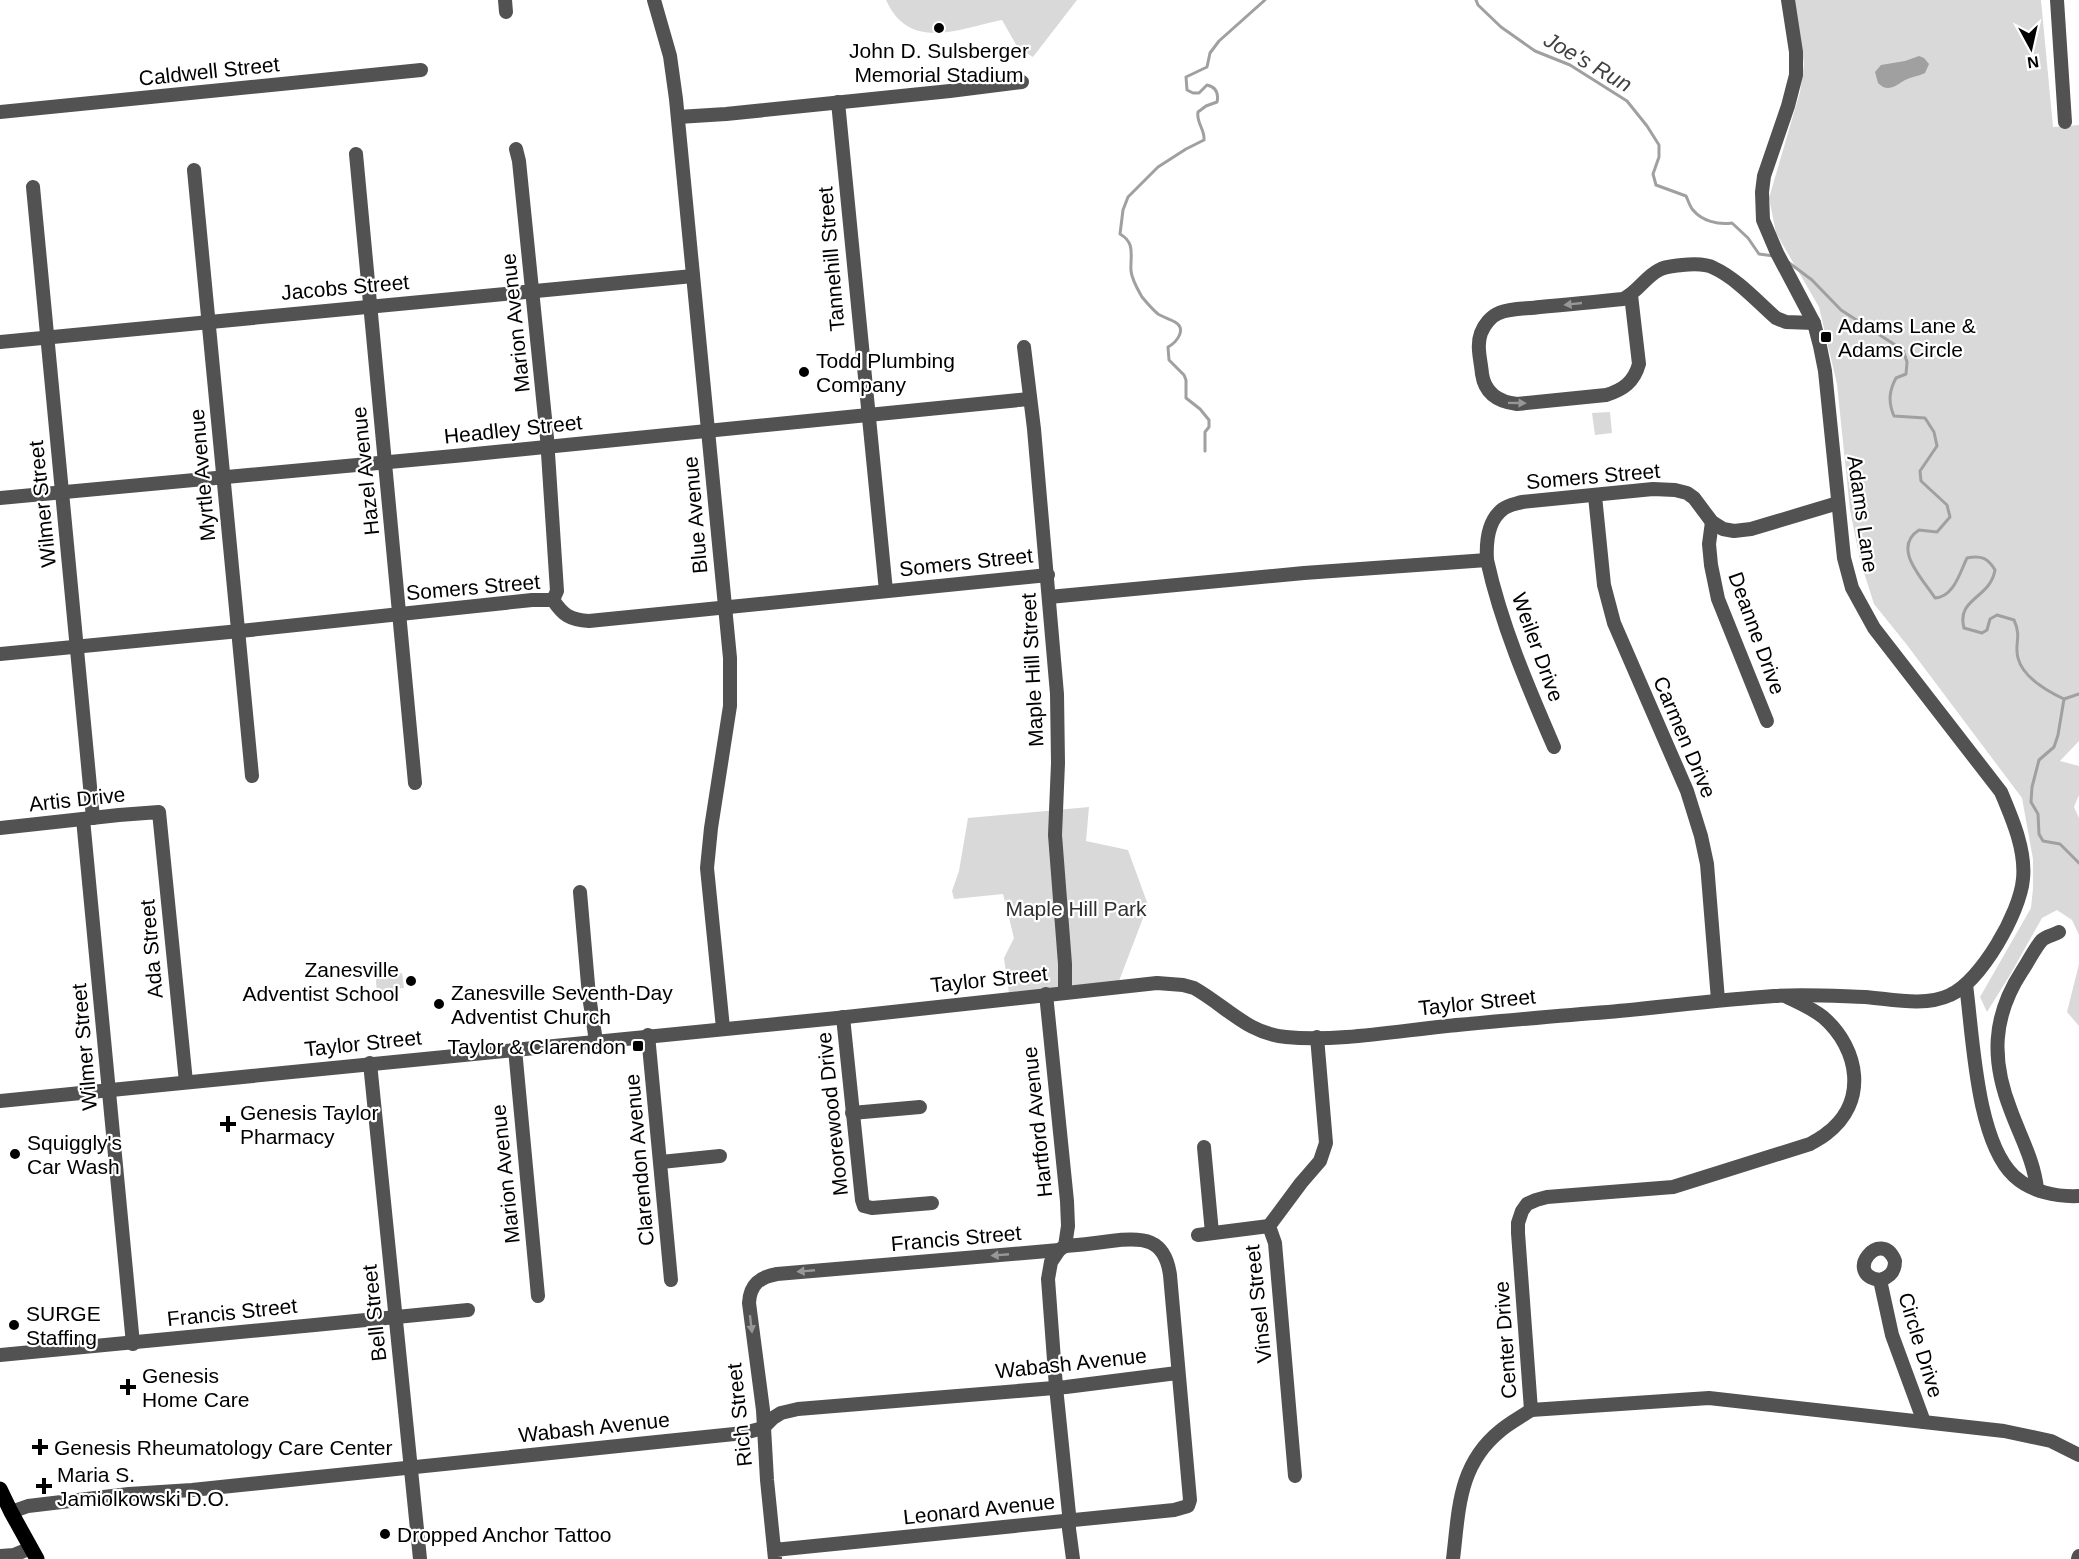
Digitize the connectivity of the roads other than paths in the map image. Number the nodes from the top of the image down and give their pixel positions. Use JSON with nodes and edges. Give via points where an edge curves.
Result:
{"nodes":[{"id":1,"x":654,"y":0,"type":"edge"},
{"id":2,"x":1788,"y":0,"type":"edge"},
{"id":3,"x":2056,"y":0,"type":"edge"},
{"id":4,"x":421,"y":70,"type":"dead end"},
{"id":5,"x":1022,"y":82,"type":"dead end"},
{"id":6,"x":837,"y":102,"type":"junction"},
{"id":7,"x":0,"y":112,"type":"edge"},
{"id":8,"x":678,"y":117,"type":"junction"},
{"id":9,"x":2065,"y":122,"type":"dead end"},
{"id":10,"x":516,"y":149,"type":"dead end"},
{"id":11,"x":356,"y":154,"type":"dead end"},
{"id":12,"x":194,"y":170,"type":"dead end"},
{"id":13,"x":33,"y":187,"type":"dead end"},
{"id":14,"x":693,"y":276,"type":"junction"},
{"id":15,"x":533,"y":291,"type":"junction"},
{"id":16,"x":1631,"y":295,"type":"junction"},
{"id":17,"x":370,"y":306,"type":"junction"},
{"id":18,"x":209,"y":321,"type":"junction"},
{"id":19,"x":1814,"y":323,"type":"junction"},
{"id":20,"x":46,"y":337,"type":"junction"},
{"id":21,"x":0,"y":342,"type":"edge"},
{"id":22,"x":1024,"y":347,"type":"dead end"},
{"id":23,"x":1029,"y":399,"type":"junction"},
{"id":24,"x":868,"y":415,"type":"junction"},
{"id":25,"x":708,"y":429,"type":"junction"},
{"id":26,"x":546,"y":447,"type":"junction"},
{"id":27,"x":386,"y":461,"type":"junction"},
{"id":28,"x":224,"y":476,"type":"junction"},
{"id":29,"x":62,"y":492,"type":"junction"},
{"id":30,"x":1595,"y":496,"type":"junction"},
{"id":31,"x":0,"y":498,"type":"edge"},
{"id":32,"x":1838,"y":503,"type":"junction"},
{"id":33,"x":1712,"y":522,"type":"junction"},
{"id":34,"x":1487,"y":560,"type":"junction"},
{"id":35,"x":1048,"y":575,"type":"junction"},
{"id":36,"x":886,"y":591,"type":"junction"},
{"id":37,"x":1049,"y":597,"type":"junction"},
{"id":38,"x":553,"y":600,"type":"junction"},
{"id":39,"x":724,"y":606,"type":"junction"},
{"id":40,"x":400,"y":615,"type":"junction"},
{"id":41,"x":238,"y":631,"type":"junction"},
{"id":42,"x":77,"y":646,"type":"junction"},
{"id":43,"x":0,"y":654,"type":"edge"},
{"id":44,"x":1767,"y":721,"type":"dead end"},
{"id":45,"x":1554,"y":747,"type":"dead end"},
{"id":46,"x":252,"y":777,"type":"dead end"},
{"id":47,"x":415,"y":783,"type":"dead end"},
{"id":48,"x":159,"y":813,"type":"joint"},
{"id":49,"x":88,"y":818,"type":"junction"},
{"id":50,"x":0,"y":828,"type":"edge"},
{"id":51,"x":580,"y":892,"type":"dead end"},
{"id":52,"x":2059,"y":932,"type":"dead end"},
{"id":53,"x":1966,"y":985,"type":"junction"},
{"id":54,"x":1065,"y":992,"type":"junction"},
{"id":55,"x":1046,"y":994,"type":"junction"},
{"id":56,"x":1785,"y":996,"type":"junction"},
{"id":57,"x":1718,"y":1000,"type":"junction"},
{"id":58,"x":843,"y":1017,"type":"junction"},
{"id":59,"x":723,"y":1028,"type":"junction"},
{"id":60,"x":648,"y":1035,"type":"junction"},
{"id":61,"x":1317,"y":1037,"type":"junction"},
{"id":62,"x":596,"y":1041,"type":"junction"},
{"id":63,"x":515,"y":1049,"type":"junction"},
{"id":64,"x":370,"y":1063,"type":"junction"},
{"id":65,"x":186,"y":1082,"type":"junction"},
{"id":66,"x":109,"y":1089,"type":"junction"},
{"id":67,"x":0,"y":1101,"type":"edge"},
{"id":68,"x":920,"y":1107,"type":"dead end"},
{"id":69,"x":852,"y":1113,"type":"junction"},
{"id":70,"x":1204,"y":1147,"type":"dead end"},
{"id":71,"x":720,"y":1156,"type":"dead end"},
{"id":72,"x":661,"y":1162,"type":"junction"},
{"id":73,"x":2037,"y":1189,"type":"junction"},
{"id":74,"x":2079,"y":1196,"type":"edge"},
{"id":75,"x":932,"y":1203,"type":"dead end"},
{"id":76,"x":1269,"y":1226,"type":"junction"},
{"id":77,"x":1212,"y":1233,"type":"junction"},
{"id":78,"x":1198,"y":1235,"type":"dead end"},
{"id":79,"x":1062,"y":1248,"type":"junction"},
{"id":80,"x":768,"y":1276,"type":"joint"},
{"id":81,"x":671,"y":1280,"type":"dead end"},
{"id":82,"x":1880,"y":1280,"type":"dead end"},
{"id":83,"x":538,"y":1296,"type":"dead end"},
{"id":84,"x":468,"y":1310,"type":"dead end"},
{"id":85,"x":396,"y":1317,"type":"junction"},
{"id":86,"x":133,"y":1344,"type":"junction"},
{"id":87,"x":0,"y":1355,"type":"edge"},
{"id":88,"x":1177,"y":1373,"type":"junction"},
{"id":89,"x":1056,"y":1387,"type":"junction"},
{"id":90,"x":1531,"y":1410,"type":"junction"},
{"id":91,"x":1924,"y":1422,"type":"junction"},
{"id":92,"x":763,"y":1428,"type":"junction"},
{"id":93,"x":2079,"y":1455,"type":"edge"},
{"id":94,"x":411,"y":1467,"type":"junction"},
{"id":95,"x":1295,"y":1476,"type":"dead end"},
{"id":96,"x":0,"y":1489,"type":"edge"},
{"id":97,"x":10,"y":1512,"type":"junction"},
{"id":98,"x":1069,"y":1521,"type":"junction"},
{"id":99,"x":34,"y":1554,"type":"edge"},
{"id":100,"x":775,"y":1554,"type":"edge"},
{"id":101,"x":0,"y":1556,"type":"edge"},
{"id":102,"x":420,"y":1559,"type":"edge"},
{"id":103,"x":1073,"y":1559,"type":"edge"},
{"id":104,"x":1453,"y":1559,"type":"edge"}],
"edges":[{"from":1,"to":8,"type":"street","name":"Blue Avenue","via":[[670,56]]},
{"from":2,"to":19,"type":"street","name":"Adams Lane","via":[[1796,75],[1767,166],[1762,192],[1763,220]]},
{"from":3,"to":9,"type":"street"},
{"from":4,"to":7,"type":"street","name":"Caldwell Street"},
{"from":5,"to":6,"type":"street"},
{"from":6,"to":8,"type":"street"},
{"from":6,"to":24,"type":"street","name":"Tannehill Street"},
{"from":8,"to":14,"type":"street","name":"Blue Avenue"},
{"from":10,"to":15,"type":"street","name":"Marion Avenue"},
{"from":11,"to":17,"type":"street","name":"Hazel Avenue"},
{"from":12,"to":18,"type":"street","name":"Myrtle Avenue"},
{"from":13,"to":20,"type":"street","name":"Wilmer Street"},
{"from":14,"to":15,"type":"street","name":"Jacobs Street"},
{"from":14,"to":25,"type":"street","name":"Blue Avenue"},
{"from":15,"to":17,"type":"street","name":"Jacobs Street"},
{"from":15,"to":26,"type":"street","name":"Marion Avenue"},
{"from":16,"to":16,"type":"street","one_way":true,"via":[[1519,309],[1491,318],[1480,333],[1478,344],[1488,390],[1506,403],[1517,404],[1606,395],[1629,384],[1638,363]]},
{"from":16,"to":19,"type":"street","via":[[1660,269],[1702,265],[1726,275],[1776,318]]},
{"from":17,"to":18,"type":"street","name":"Jacobs Street"},
{"from":17,"to":27,"type":"street","name":"Hazel Avenue"},
{"from":18,"to":20,"type":"street","name":"Jacobs Street"},
{"from":18,"to":28,"type":"street","name":"Myrtle Avenue"},
{"from":19,"to":32,"type":"street","name":"Adams Lane","via":[[1825,370]]},
{"from":20,"to":21,"type":"street","name":"Jacobs Street"},
{"from":20,"to":29,"type":"street","name":"Wilmer Street"},
{"from":22,"to":23,"type":"street","name":"Maple Hill Street"},
{"from":23,"to":24,"type":"street","name":"Headley Street"},
{"from":23,"to":35,"type":"street","name":"Maple Hill Street"},
{"from":24,"to":25,"type":"street","name":"Headley Street"},
{"from":24,"to":36,"type":"street","name":"Tannehill Street"},
{"from":25,"to":26,"type":"street","name":"Headley Street"},
{"from":25,"to":39,"type":"street","name":"Blue Avenue"},
{"from":26,"to":27,"type":"street","name":"Headley Street"},
{"from":26,"to":38,"type":"street","name":"Marion Avenue","via":[[557,591]]},
{"from":27,"to":28,"type":"street","name":"Headley Street"},
{"from":27,"to":40,"type":"street","name":"Hazel Avenue"},
{"from":28,"to":29,"type":"street","name":"Headley Street"},
{"from":28,"to":41,"type":"street","name":"Myrtle Avenue"},
{"from":29,"to":31,"type":"street","name":"Headley Street"},
{"from":29,"to":42,"type":"street","name":"Wilmer Street"},
{"from":30,"to":33,"type":"street","name":"Somers Street","via":[[1676,490],[1694,498]]},
{"from":30,"to":34,"type":"street","name":"Somers Street","via":[[1522,502],[1501,510],[1490,530]]},
{"from":30,"to":57,"type":"street","name":"Carmen Drive","via":[[1604,585],[1614,623],[1687,790],[1701,836],[1707,864]]},
{"from":32,"to":33,"type":"street","via":[[1751,529],[1734,531]]},
{"from":32,"to":53,"type":"street","name":"Adams Lane","via":[[1844,558],[1858,602],[1894,655],[2001,792],[2017,836],[2023,864],[2018,901],[1993,950]]},
{"from":33,"to":44,"type":"street","name":"Deanne Drive","via":[[1709,544],[1718,599]]},
{"from":34,"to":37,"type":"street"},
{"from":34,"to":45,"type":"street","name":"Weiler Drive","via":[[1511,640]]},
{"from":35,"to":36,"type":"street","name":"Somers Street"},
{"from":35,"to":37,"type":"street","name":"Maple Hill Street"},
{"from":36,"to":39,"type":"street","name":"Somers Street"},
{"from":37,"to":54,"type":"street","name":"Maple Hill Street","via":[[1058,694],[1055,835]]},
{"from":38,"to":39,"type":"street","name":"Somers Street","via":[[563,614],[577,621]]},
{"from":38,"to":40,"type":"street","name":"Somers Street"},
{"from":39,"to":59,"type":"street","name":"Blue Avenue","via":[[730,706],[707,868]]},
{"from":40,"to":41,"type":"street","name":"Somers Street"},
{"from":40,"to":47,"type":"street","name":"Hazel Avenue"},
{"from":41,"to":42,"type":"street","name":"Somers Street"},
{"from":41,"to":46,"type":"street","name":"Myrtle Avenue"},
{"from":42,"to":43,"type":"street","name":"Somers Street"},
{"from":42,"to":49,"type":"street","name":"Wilmer Street"},
{"from":48,"to":49,"type":"street","name":"Artis Drive"},
{"from":48,"to":65,"type":"street","name":"Ada Street"},
{"from":49,"to":50,"type":"street","name":"Artis Drive"},
{"from":49,"to":66,"type":"street","name":"Wilmer Street"},
{"from":51,"to":62,"type":"street"},
{"from":52,"to":73,"type":"street","via":[[2043,939],[2012,987],[1999,1027],[1999,1070],[2031,1157]]},
{"from":53,"to":56,"type":"street","name":"Taylor Street","via":[[1951,995],[1930,1000]]},
{"from":53,"to":73,"type":"street","via":[[1984,1111],[1994,1143],[2014,1176]]},
{"from":54,"to":55,"type":"street","name":"Taylor Street"},
{"from":54,"to":61,"type":"street","name":"Taylor Street","via":[[1157,983],[1183,985],[1205,994],[1246,1024],[1269,1035]]},
{"from":55,"to":58,"type":"street","name":"Taylor Street"},
{"from":55,"to":79,"type":"street","name":"Hartford Avenue","via":[[1067,1201],[1068,1226]]},
{"from":56,"to":57,"type":"street","name":"Taylor Street"},
{"from":56,"to":90,"type":"street","name":"Center Drive","via":[[1823,1017],[1848,1046],[1854,1088],[1842,1118],[1810,1144],[1686,1184],[1547,1197],[1527,1204],[1518,1223]]},
{"from":57,"to":61,"type":"street","name":"Taylor Street"},
{"from":58,"to":59,"type":"street","name":"Taylor Street"},
{"from":58,"to":69,"type":"street","name":"Moorewood Drive"},
{"from":59,"to":60,"type":"street","name":"Taylor Street"},
{"from":60,"to":62,"type":"street","name":"Taylor Street"},
{"from":60,"to":72,"type":"street","name":"Clarendon Avenue"},
{"from":61,"to":76,"type":"street","name":"Vinsel Street","via":[[1326,1143],[1320,1161]]},
{"from":62,"to":63,"type":"street","name":"Taylor Street"},
{"from":63,"to":64,"type":"street","name":"Taylor Street"},
{"from":63,"to":83,"type":"street","name":"Marion Avenue"},
{"from":64,"to":65,"type":"street","name":"Taylor Street"},
{"from":64,"to":85,"type":"street","name":"Bell Street"},
{"from":65,"to":66,"type":"street","name":"Taylor Street"},
{"from":66,"to":67,"type":"street","name":"Taylor Street"},
{"from":66,"to":86,"type":"street","name":"Wilmer Street"},
{"from":68,"to":69,"type":"street"},
{"from":69,"to":75,"type":"street","name":"Moorewood Drive","via":[[864,1206]]},
{"from":70,"to":77,"type":"street"},
{"from":71,"to":72,"type":"street"},
{"from":72,"to":81,"type":"street","name":"Clarendon Avenue"},
{"from":73,"to":74,"type":"street","via":[[2051,1195]]},
{"from":76,"to":77,"type":"street"},
{"from":76,"to":95,"type":"street","name":"Vinsel Street","via":[[1275,1243]]},
{"from":77,"to":78,"type":"street"},
{"from":79,"to":80,"type":"street","name":"Francis Street","one_way":true},
{"from":79,"to":88,"type":"street","name":"Francis Street","via":[[1137,1238],[1147,1240],[1162,1252],[1168,1264]]},
{"from":79,"to":89,"type":"street","name":"Hartford Avenue","via":[[1051,1262],[1048,1279]]},
{"from":80,"to":92,"type":"street","name":"Rich Street","one_way":true,"via":[[757,1281],[749,1295]]},
{"from":82,"to":91,"type":"street","name":"Circle Drive","via":[[1892,1335]]},
{"from":84,"to":85,"type":"street","name":"Francis Street"},
{"from":85,"to":86,"type":"street","name":"Francis Street"},
{"from":85,"to":94,"type":"street","name":"Bell Street"},
{"from":86,"to":87,"type":"street","name":"Francis Street"},
{"from":88,"to":89,"type":"street","name":"Wabash Avenue"},
{"from":88,"to":98,"type":"street","name":"Leonard Avenue","via":[[1188,1506]]},
{"from":89,"to":92,"type":"street","name":"Wabash Avenue","via":[[798,1409],[772,1418]]},
{"from":89,"to":98,"type":"street","name":"Hartford Avenue"},
{"from":90,"to":91,"type":"street","name":"Center Drive","via":[[1709,1398]]},
{"from":90,"to":104,"type":"street","via":[[1487,1442],[1468,1471],[1462,1488]]},
{"from":91,"to":93,"type":"street","name":"Center Drive","via":[[2030,1435]]},
{"from":92,"to":94,"type":"street","name":"Wabash Avenue"},
{"from":92,"to":100,"type":"street","name":"Rich Street"},
{"from":94,"to":97,"type":"street","name":"Wabash Avenue","via":[[129,1494],[28,1506]]},
{"from":94,"to":102,"type":"street","name":"Bell Street"},
{"from":96,"to":97,"type":"main road"},
{"from":97,"to":99,"type":"main road"},
{"from":98,"to":100,"type":"street","name":"Leonard Avenue"},
{"from":98,"to":103,"type":"street","name":"Hartford Avenue"},
{"from":99,"to":101,"type":"street"}]}
